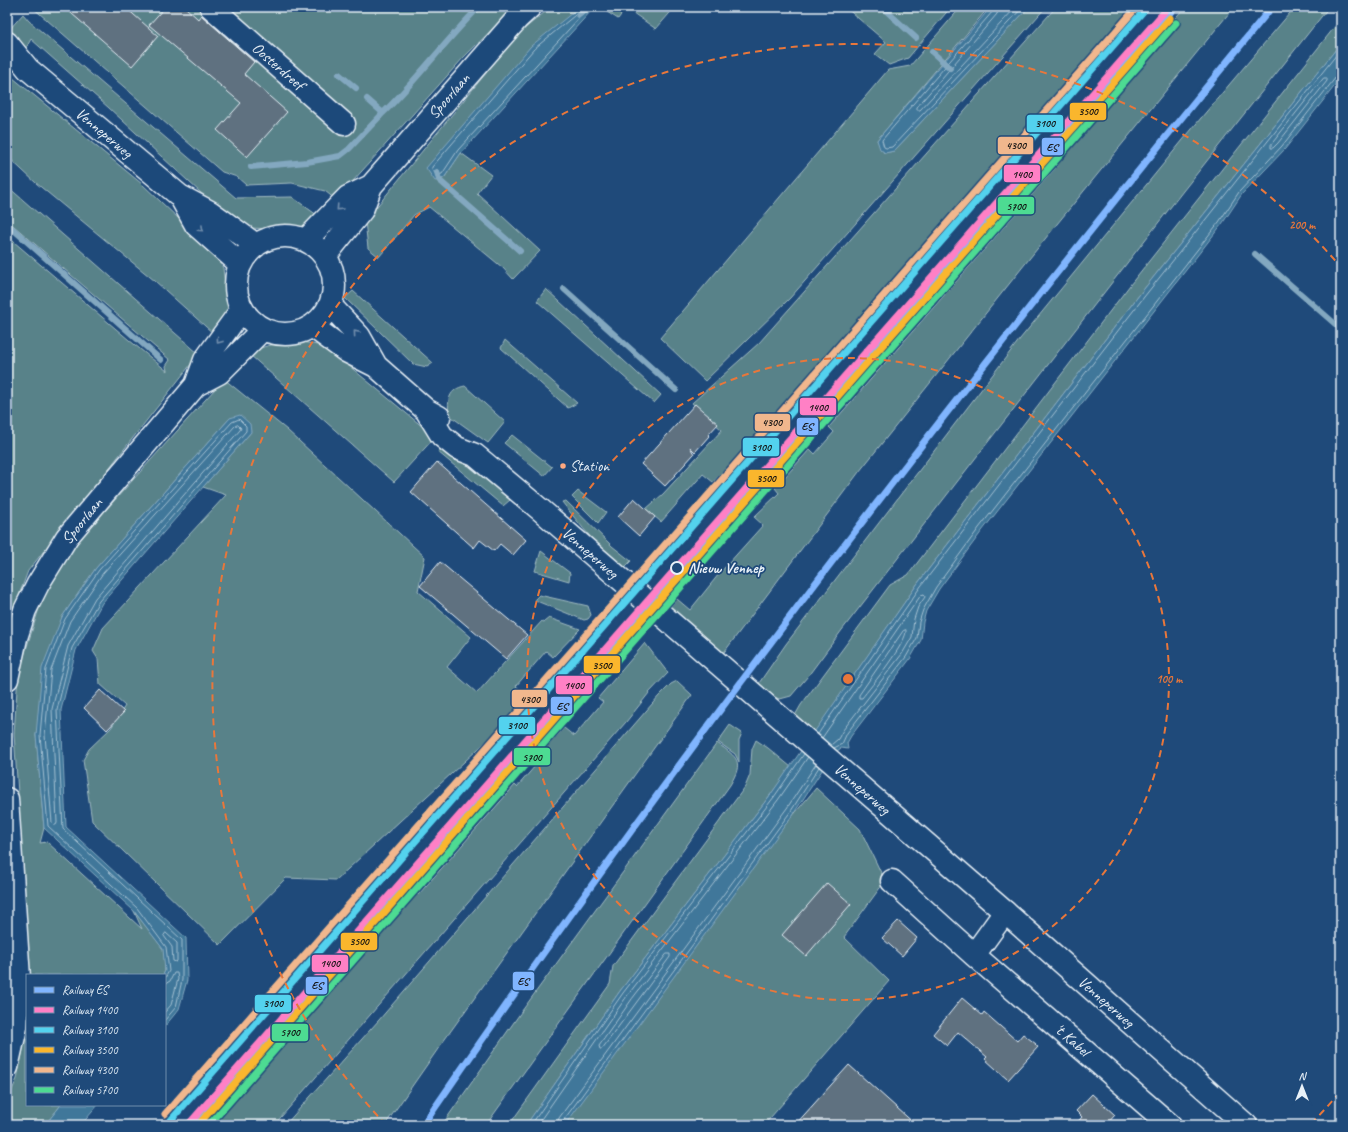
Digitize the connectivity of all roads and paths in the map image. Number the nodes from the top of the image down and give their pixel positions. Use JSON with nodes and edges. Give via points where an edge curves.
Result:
{"nodes":[{"id":1,"x":211,"y":7,"type":"edge"},
{"id":2,"x":530,"y":7,"type":"edge"},
{"id":3,"x":7,"y":43,"type":"edge"},
{"id":4,"x":7,"y":57,"type":"edge"},
{"id":5,"x":28,"y":69,"type":"junction"},
{"id":6,"x":344,"y":124,"type":"dead end"},
{"id":7,"x":370,"y":186,"type":"junction"},
{"id":8,"x":180,"y":196,"type":"junction"},
{"id":9,"x":306,"y":240,"type":"junction"},
{"id":10,"x":256,"y":245,"type":"junction"},
{"id":11,"x":325,"y":256,"type":"junction"},
{"id":12,"x":240,"y":264,"type":"junction"},
{"id":13,"x":330,"y":305,"type":"junction"},
{"id":14,"x":242,"y":310,"type":"junction"},
{"id":15,"x":312,"y":326,"type":"junction"},
{"id":16,"x":263,"y":329,"type":"junction"},
{"id":17,"x":376,"y":366,"type":"junction"},
{"id":18,"x":196,"y":385,"type":"junction"},
{"id":19,"x":7,"y":679,"type":"edge"},
{"id":20,"x":7,"y":798,"type":"edge"},
{"id":21,"x":892,"y":881,"type":"dead end"},
{"id":22,"x":1004,"y":912,"type":"junction"},
{"id":23,"x":974,"y":955,"type":"junction"},
{"id":24,"x":7,"y":1067,"type":"edge"},
{"id":25,"x":1170,"y":1125,"type":"edge"},
{"id":26,"x":1246,"y":1125,"type":"edge"}],
"edges":[{"from":1,"to":6,"type":"main road","name":"Oosterdreef"},
{"from":2,"to":7,"type":"main road","name":"Spoorlaan"},
{"from":3,"to":5,"type":"main road","name":"Venneperweg"},
{"from":4,"to":5,"type":"main road","name":"Venneperweg"},
{"from":5,"to":8,"type":"main road","name":"Venneperweg"},
{"from":7,"to":9,"type":"main road","name":"Spoorlaan","one_way":true,"via":[[348,197]]},
{"from":7,"to":11,"type":"main road","name":"Spoorlaan","via":[[362,210]]},
{"from":8,"to":10,"type":"main road","name":"Venneperweg","via":[[210,212]]},
{"from":8,"to":12,"type":"main road","name":"Venneperweg","one_way":true,"via":[[196,225]]},
{"from":9,"to":10,"type":"main road","via":[[280,236]]},
{"from":9,"to":11,"type":"main road"},
{"from":10,"to":12,"type":"main road"},
{"from":11,"to":13,"type":"main road","via":[[333,277],[334,289]]},
{"from":12,"to":14,"type":"main road","via":[[235,287]]},
{"from":13,"to":15,"type":"main road"},
{"from":17,"to":13,"type":"main road","name":"Venneperweg","one_way":true,"via":[[359,336]]},
{"from":14,"to":16,"type":"main road","via":[[251,321]]},
{"from":14,"to":18,"type":"main road","name":"Spoorlaan","one_way":true,"via":[[205,360]]},
{"from":15,"to":16,"type":"main road","via":[[296,333],[285,334]]},
{"from":15,"to":17,"type":"main road","name":"Venneperweg","via":[[346,351]]},
{"from":16,"to":18,"type":"main road","name":"Spoorlaan","via":[[219,373]]},
{"from":17,"to":22,"type":"main road","name":"Venneperweg","via":[[426,410],[442,436],[457,448],[475,455],[605,565]]},
{"from":18,"to":19,"type":"main road","name":"Spoorlaan","via":[[67,537],[25,610]]},
{"from":20,"to":24,"type":"main road","via":[[19,978],[16,1027]]},
{"from":21,"to":23,"type":"main road","name":"'t Kabel"},
{"from":22,"to":23,"type":"main road"},
{"from":22,"to":26,"type":"main road","name":"Venneperweg"},
{"from":23,"to":25,"type":"main road","name":"'t Kabel"}]}
